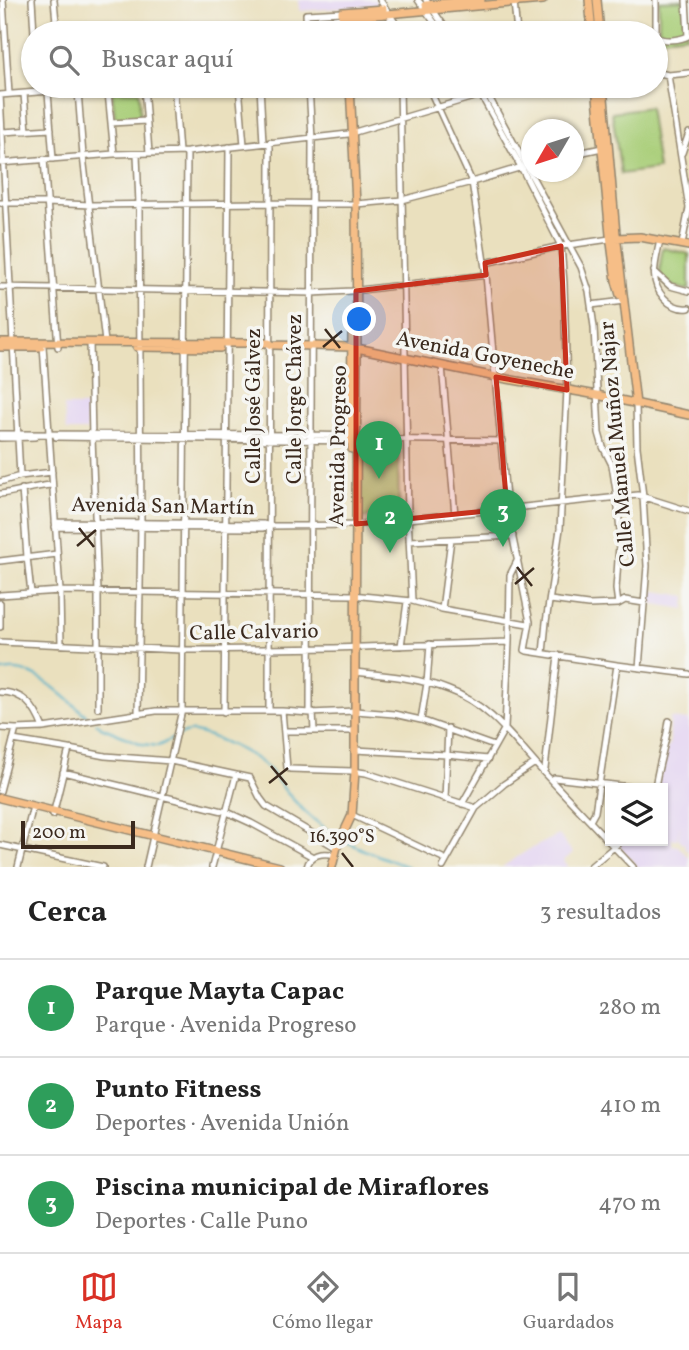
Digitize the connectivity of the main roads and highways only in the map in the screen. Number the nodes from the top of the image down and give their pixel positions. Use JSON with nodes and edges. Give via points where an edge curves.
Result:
{"nodes":[{"id":1,"x":481,"y":0,"type":"edge"},
{"id":2,"x":543,"y":0,"type":"edge"},
{"id":3,"x":589,"y":0,"type":"edge"},
{"id":4,"x":597,"y":0,"type":"edge"},
{"id":5,"x":514,"y":1,"type":"edge"},
{"id":6,"x":426,"y":5,"type":"edge"},
{"id":7,"x":344,"y":21,"type":"edge"},
{"id":8,"x":591,"y":21,"type":"edge"},
{"id":9,"x":599,"y":21,"type":"edge"},
{"id":10,"x":349,"y":98,"type":"edge"},
{"id":11,"x":597,"y":98,"type":"edge"},
{"id":12,"x":604,"y":98,"type":"edge"},
{"id":13,"x":608,"y":183,"type":"junction"},
{"id":14,"x":613,"y":238,"type":"junction"},
{"id":15,"x":685,"y":245,"type":"edge"},
{"id":16,"x":621,"y":301,"type":"junction"},
{"id":17,"x":0,"y":345,"type":"edge"},
{"id":18,"x":90,"y":345,"type":"junction"},
{"id":19,"x":141,"y":345,"type":"junction"},
{"id":20,"x":355,"y":348,"type":"junction"},
{"id":21,"x":636,"y":404,"type":"junction"},
{"id":22,"x":689,"y":415,"type":"edge"},
{"id":23,"x":354,"y":711,"type":"junction"},
{"id":24,"x":353,"y":750,"type":"junction"},
{"id":25,"x":0,"y":800,"type":"edge"},
{"id":26,"x":272,"y":866,"type":"edge"},
{"id":27,"x":333,"y":867,"type":"edge"}],
"edges":[{"from":1,"to":6,"type":"main road"},
{"from":2,"to":5,"type":"main road"},
{"from":3,"to":8,"type":"main road"},
{"from":4,"to":9,"type":"main road"},
{"from":5,"to":6,"type":"main road"},
{"from":6,"to":7,"type":"main road","via":[[344,14]]},
{"from":10,"to":20,"type":"main road","name":"Avenida Progreso"},
{"from":11,"to":13,"type":"main road"},
{"from":12,"to":13,"type":"main road"},
{"from":13,"to":14,"type":"main road"},
{"from":14,"to":15,"type":"main road","via":[[640,237]]},
{"from":14,"to":16,"type":"main road"},
{"from":14,"to":16,"type":"main road"},
{"from":16,"to":21,"type":"main road","name":"Calle Manuel Muñoz Najar"},
{"from":17,"to":18,"type":"main road","name":"Avenida Goyeneche"},
{"from":18,"to":19,"type":"main road","name":"Avenida Goyeneche"},
{"from":18,"to":19,"type":"main road","name":"Avenida Goyeneche"},
{"from":19,"to":20,"type":"main road","name":"Avenida Goyeneche"},
{"from":20,"to":21,"type":"main road","name":"Avenida Goyeneche"},
{"from":20,"to":23,"type":"main road","name":"Avenida Progreso"},
{"from":21,"to":22,"type":"main road","name":"Avenida Goyeneche"},
{"from":23,"to":24,"type":"main road","name":"Avenida Progreso"},
{"from":23,"to":24,"type":"main road","name":"Avenida Progreso"},
{"from":24,"to":27,"type":"main road","name":"Avenida Progreso","via":[[353,811]]},
{"from":25,"to":26,"type":"main road"}]}
